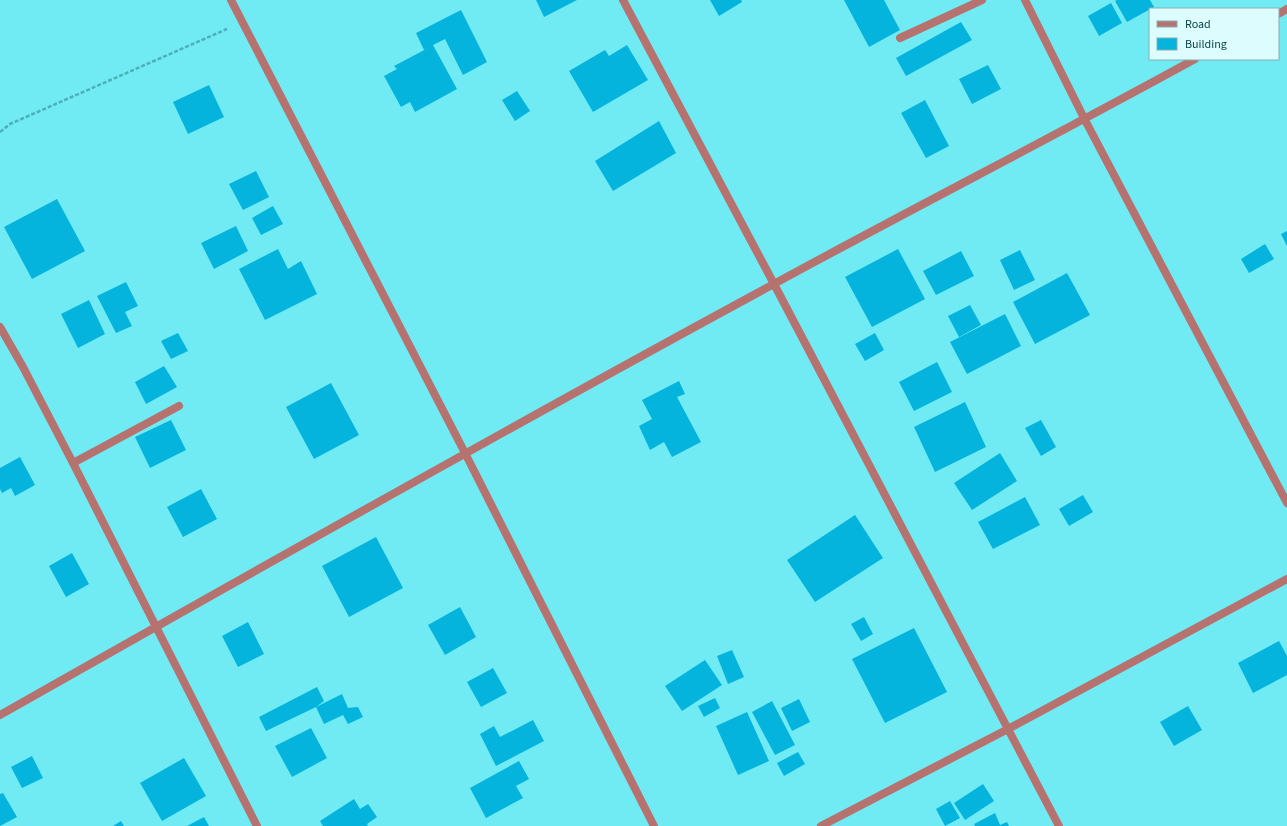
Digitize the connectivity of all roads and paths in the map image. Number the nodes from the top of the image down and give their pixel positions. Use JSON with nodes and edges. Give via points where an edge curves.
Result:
{"nodes":[{"id":1,"x":231,"y":0,"type":"edge"},
{"id":2,"x":623,"y":0,"type":"edge"},
{"id":3,"x":982,"y":0,"type":"edge"},
{"id":4,"x":1025,"y":0,"type":"edge"},
{"id":5,"x":242,"y":22,"type":"junction"},
{"id":6,"x":900,"y":38,"type":"dead end"},
{"id":7,"x":1193,"y":60,"type":"edge"},
{"id":8,"x":1085,"y":120,"type":"junction"},
{"id":9,"x":0,"y":132,"type":"edge"},
{"id":10,"x":774,"y":284,"type":"junction"},
{"id":11,"x":0,"y":327,"type":"edge"},
{"id":12,"x":179,"y":406,"type":"dead end"},
{"id":13,"x":466,"y":453,"type":"junction"},
{"id":14,"x":73,"y":463,"type":"junction"},
{"id":15,"x":1287,"y":503,"type":"edge"},
{"id":16,"x":1287,"y":579,"type":"edge"},
{"id":17,"x":155,"y":627,"type":"junction"},
{"id":18,"x":0,"y":716,"type":"edge"},
{"id":19,"x":1008,"y":729,"type":"junction"},
{"id":20,"x":257,"y":826,"type":"edge"},
{"id":21,"x":654,"y":826,"type":"edge"},
{"id":22,"x":821,"y":826,"type":"edge"},
{"id":23,"x":1059,"y":826,"type":"edge"}],
"edges":[{"from":1,"to":5,"type":"street"},
{"from":2,"to":10,"type":"street"},
{"from":3,"to":6,"type":"street"},
{"from":4,"to":8,"type":"street"},
{"from":5,"to":9,"type":"path","via":[[10,124]]},
{"from":5,"to":13,"type":"street"},
{"from":7,"to":8,"type":"street"},
{"from":8,"to":10,"type":"street"},
{"from":8,"to":15,"type":"street"},
{"from":10,"to":13,"type":"street"},
{"from":10,"to":19,"type":"street"},
{"from":11,"to":14,"type":"street"},
{"from":12,"to":14,"type":"street"},
{"from":13,"to":17,"type":"street"},
{"from":13,"to":21,"type":"street"},
{"from":14,"to":17,"type":"street"},
{"from":16,"to":19,"type":"street"},
{"from":17,"to":18,"type":"street"},
{"from":17,"to":20,"type":"street"},
{"from":19,"to":22,"type":"street"},
{"from":19,"to":23,"type":"street"}]}
